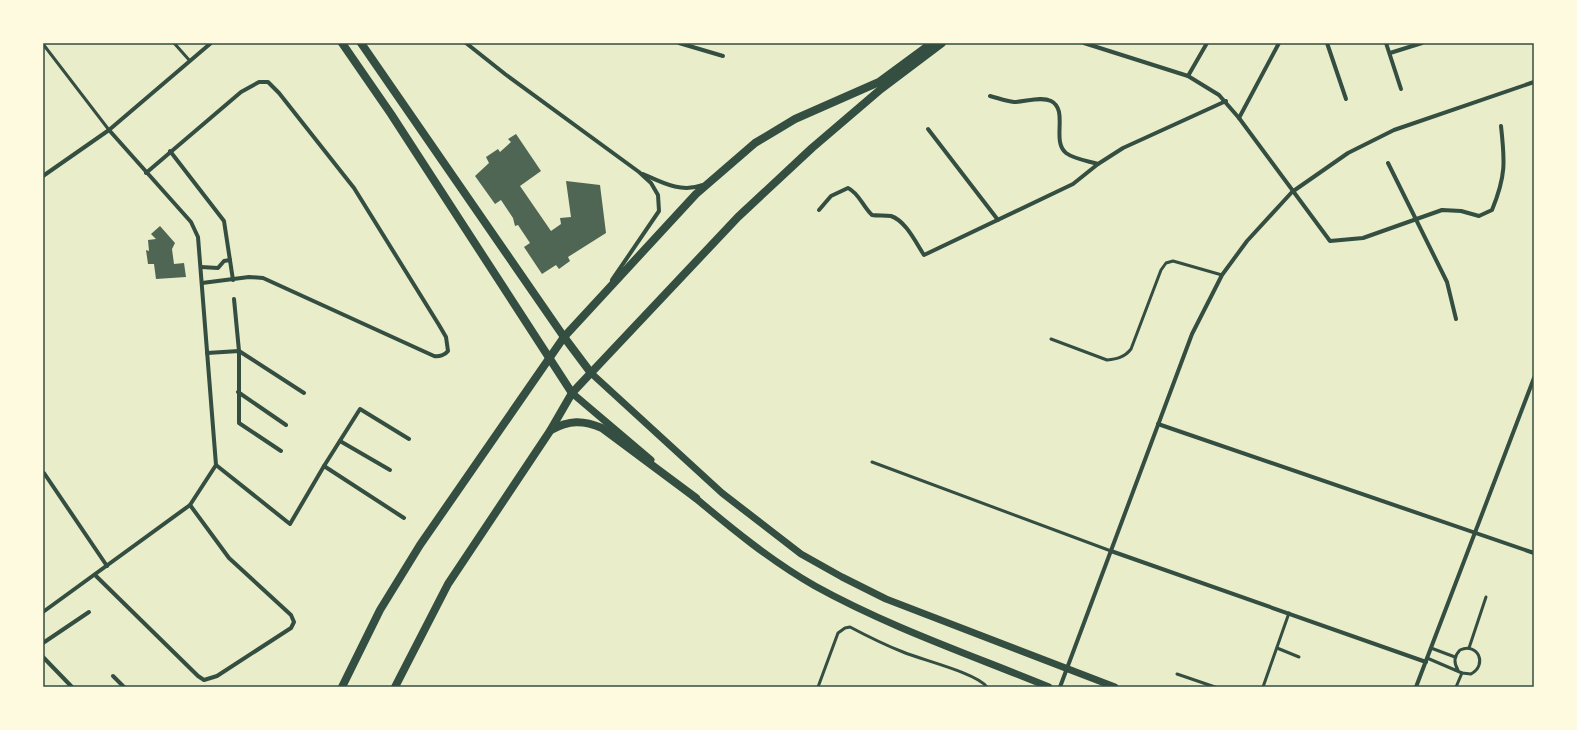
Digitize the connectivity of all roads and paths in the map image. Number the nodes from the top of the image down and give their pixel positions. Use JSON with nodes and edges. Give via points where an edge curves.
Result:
{"nodes":[{"id":1,"x":174,"y":43,"type":"edge"},
{"id":2,"x":211,"y":43,"type":"edge"},
{"id":3,"x":342,"y":43,"type":"edge"},
{"id":4,"x":361,"y":43,"type":"edge"},
{"id":5,"x":466,"y":43,"type":"edge"},
{"id":6,"x":679,"y":43,"type":"edge"},
{"id":7,"x":932,"y":43,"type":"edge"},
{"id":8,"x":942,"y":43,"type":"edge"},
{"id":9,"x":1084,"y":43,"type":"edge"},
{"id":10,"x":1207,"y":43,"type":"edge"},
{"id":11,"x":1279,"y":43,"type":"edge"},
{"id":12,"x":1327,"y":43,"type":"edge"},
{"id":13,"x":1386,"y":43,"type":"edge"},
{"id":14,"x":1422,"y":43,"type":"edge"},
{"id":15,"x":43,"y":44,"type":"edge"},
{"id":16,"x":1390,"y":53,"type":"junction"},
{"id":17,"x":723,"y":56,"type":"dead end"},
{"id":18,"x":190,"y":61,"type":"junction"},
{"id":19,"x":1188,"y":76,"type":"junction"},
{"id":20,"x":1534,"y":82,"type":"edge"},
{"id":21,"x":1401,"y":89,"type":"dead end"},
{"id":22,"x":990,"y":96,"type":"dead end"},
{"id":23,"x":1346,"y":99,"type":"dead end"},
{"id":24,"x":1226,"y":101,"type":"junction"},
{"id":25,"x":1239,"y":118,"type":"junction"},
{"id":26,"x":1501,"y":126,"type":"dead end"},
{"id":27,"x":928,"y":129,"type":"dead end"},
{"id":28,"x":109,"y":130,"type":"junction"},
{"id":29,"x":170,"y":152,"type":"junction"},
{"id":30,"x":1388,"y":162,"type":"dead end"},
{"id":31,"x":1098,"y":164,"type":"junction"},
{"id":32,"x":639,"y":172,"type":"junction"},
{"id":33,"x":146,"y":173,"type":"junction"},
{"id":34,"x":43,"y":176,"type":"edge"},
{"id":35,"x":705,"y":184,"type":"junction"},
{"id":36,"x":1292,"y":192,"type":"junction"},
{"id":37,"x":819,"y":210,"type":"dead end"},
{"id":38,"x":1416,"y":218,"type":"junction"},
{"id":39,"x":998,"y":220,"type":"junction"},
{"id":40,"x":230,"y":260,"type":"junction"},
{"id":41,"x":201,"y":267,"type":"junction"},
{"id":42,"x":1222,"y":276,"type":"junction"},
{"id":43,"x":233,"y":280,"type":"junction"},
{"id":44,"x":202,"y":283,"type":"junction"},
{"id":45,"x":234,"y":299,"type":"dead end"},
{"id":46,"x":598,"y":301,"type":"junction"},
{"id":47,"x":1456,"y":319,"type":"dead end"},
{"id":48,"x":564,"y":337,"type":"junction"},
{"id":49,"x":1051,"y":339,"type":"dead end"},
{"id":50,"x":239,"y":351,"type":"junction"},
{"id":51,"x":207,"y":353,"type":"junction"},
{"id":52,"x":548,"y":358,"type":"junction"},
{"id":53,"x":591,"y":373,"type":"junction"},
{"id":54,"x":1534,"y":378,"type":"edge"},
{"id":55,"x":238,"y":392,"type":"junction"},
{"id":56,"x":304,"y":393,"type":"dead end"},
{"id":57,"x":572,"y":393,"type":"junction"},
{"id":58,"x":1158,"y":424,"type":"junction"},
{"id":59,"x":286,"y":425,"type":"dead end"},
{"id":60,"x":550,"y":431,"type":"junction"},
{"id":61,"x":409,"y":439,"type":"dead end"},
{"id":62,"x":340,"y":441,"type":"junction"},
{"id":63,"x":281,"y":451,"type":"dead end"},
{"id":64,"x":872,"y":462,"type":"dead end"},
{"id":65,"x":216,"y":465,"type":"junction"},
{"id":66,"x":324,"y":466,"type":"junction"},
{"id":67,"x":390,"y":470,"type":"dead end"},
{"id":68,"x":44,"y":473,"type":"dead end"},
{"id":69,"x":696,"y":498,"type":"junction"},
{"id":70,"x":190,"y":505,"type":"junction"},
{"id":71,"x":404,"y":518,"type":"dead end"},
{"id":72,"x":1475,"y":533,"type":"junction"},
{"id":73,"x":1111,"y":551,"type":"junction"},
{"id":74,"x":1534,"y":553,"type":"edge"},
{"id":75,"x":107,"y":566,"type":"junction"},
{"id":76,"x":95,"y":575,"type":"junction"},
{"id":77,"x":1486,"y":597,"type":"dead end"},
{"id":78,"x":43,"y":612,"type":"edge"},
{"id":79,"x":89,"y":612,"type":"dead end"},
{"id":80,"x":1289,"y":613,"type":"junction"},
{"id":81,"x":43,"y":643,"type":"edge"},
{"id":82,"x":1277,"y":648,"type":"junction"},
{"id":83,"x":1431,"y":648,"type":"junction"},
{"id":84,"x":1469,"y":648,"type":"junction"},
{"id":85,"x":1299,"y":656,"type":"dead end"},
{"id":86,"x":1455,"y":657,"type":"junction"},
{"id":87,"x":43,"y":658,"type":"edge"},
{"id":88,"x":1426,"y":660,"type":"junction"},
{"id":89,"x":1066,"y":668,"type":"junction"},
{"id":90,"x":1458,"y":670,"type":"junction"},
{"id":91,"x":1462,"y":673,"type":"junction"},
{"id":92,"x":1177,"y":674,"type":"dead end"},
{"id":93,"x":113,"y":676,"type":"dead end"},
{"id":94,"x":72,"y":687,"type":"edge"},
{"id":95,"x":124,"y":687,"type":"edge"},
{"id":96,"x":342,"y":687,"type":"edge"},
{"id":97,"x":395,"y":687,"type":"edge"},
{"id":98,"x":818,"y":687,"type":"edge"},
{"id":99,"x":987,"y":687,"type":"edge"},
{"id":100,"x":1049,"y":687,"type":"edge"},
{"id":101,"x":1060,"y":687,"type":"edge"},
{"id":102,"x":1115,"y":687,"type":"edge"},
{"id":103,"x":1216,"y":687,"type":"edge"},
{"id":104,"x":1263,"y":687,"type":"edge"},
{"id":105,"x":1416,"y":687,"type":"edge"},
{"id":106,"x":1456,"y":687,"type":"edge"}],
"edges":[{"from":1,"to":18,"type":"lane"},
{"from":2,"to":18,"type":"street"},
{"from":3,"to":52,"type":"main road","via":[[391,114]]},
{"from":4,"to":48,"type":"main road"},
{"from":5,"to":32,"type":"street"},
{"from":6,"to":17,"type":"street"},
{"from":7,"to":35,"type":"main road","via":[[879,82],[774,130]]},
{"from":8,"to":53,"type":"main road","via":[[875,94],[738,217]]},
{"from":9,"to":19,"type":"street"},
{"from":10,"to":19,"type":"street"},
{"from":11,"to":25,"type":"street"},
{"from":12,"to":23,"type":"street"},
{"from":13,"to":16,"type":"street"},
{"from":14,"to":16,"type":"street"},
{"from":15,"to":28,"type":"lane"},
{"from":16,"to":21,"type":"street"},
{"from":18,"to":28,"type":"street"},
{"from":19,"to":24,"type":"street"},
{"from":20,"to":36,"type":"street","via":[[1394,130],[1348,153]]},
{"from":22,"to":31,"type":"street","via":[[1014,102],[1053,102],[1058,109],[1064,150],[1072,156]]},
{"from":24,"to":25,"type":"street"},
{"from":24,"to":31,"type":"street","via":[[1123,148]]},
{"from":25,"to":36,"type":"street"},
{"from":26,"to":38,"type":"street","via":[[1505,163],[1500,192],[1492,210],[1479,216],[1461,211],[1442,210]]},
{"from":27,"to":39,"type":"street"},
{"from":28,"to":33,"type":"street"},
{"from":28,"to":34,"type":"street"},
{"from":29,"to":33,"type":"street"},
{"from":29,"to":40,"type":"street","via":[[221,217],[226,230]]},
{"from":29,"to":43,"type":"street","via":[[241,92],[259,82],[268,82],[356,191],[446,337],[448,351],[434,356],[263,278]]},
{"from":30,"to":38,"type":"street"},
{"from":31,"to":39,"type":"street","via":[[1073,184]]},
{"from":32,"to":35,"type":"street","via":[[680,188],[695,188]]},
{"from":32,"to":46,"type":"street","via":[[655,188],[659,211]]},
{"from":33,"to":41,"type":"street","via":[[192,222],[198,237]]},
{"from":35,"to":46,"type":"main road"},
{"from":36,"to":38,"type":"street","via":[[1330,241],[1363,238]]},
{"from":36,"to":42,"type":"street","via":[[1248,241]]},
{"from":37,"to":39,"type":"street","via":[[831,196],[848,188],[853,190],[872,215],[892,217],[899,221],[914,238],[924,255]]},
{"from":38,"to":47,"type":"street","via":[[1447,282]]},
{"from":40,"to":41,"type":"street","via":[[224,261],[218,268]]},
{"from":40,"to":43,"type":"street"},
{"from":41,"to":44,"type":"street"},
{"from":42,"to":49,"type":"lane","via":[[1173,261],[1166,263],[1131,349],[1126,355],[1116,359],[1107,360]]},
{"from":42,"to":58,"type":"street","via":[[1192,334]]},
{"from":43,"to":44,"type":"street"},
{"from":44,"to":51,"type":"street"},
{"from":45,"to":50,"type":"street"},
{"from":46,"to":48,"type":"main road"},
{"from":48,"to":52,"type":"main road"},
{"from":48,"to":53,"type":"main road"},
{"from":50,"to":51,"type":"street"},
{"from":50,"to":55,"type":"street"},
{"from":50,"to":56,"type":"street"},
{"from":51,"to":65,"type":"street"},
{"from":52,"to":57,"type":"main road"},
{"from":52,"to":96,"type":"main road","via":[[420,545],[380,610]]},
{"from":53,"to":57,"type":"main road"},
{"from":53,"to":89,"type":"street","via":[[722,493],[801,554],[886,599]]},
{"from":54,"to":72,"type":"street"},
{"from":55,"to":59,"type":"street"},
{"from":55,"to":63,"type":"street","via":[[239,423]]},
{"from":57,"to":60,"type":"main road"},
{"from":57,"to":69,"type":"street"},
{"from":58,"to":72,"type":"street"},
{"from":58,"to":73,"type":"street"},
{"from":60,"to":69,"type":"main road","via":[[566,422],[584,422],[602,428]]},
{"from":60,"to":97,"type":"main road","via":[[448,584]]},
{"from":61,"to":62,"type":"street","via":[[360,409]]},
{"from":62,"to":66,"type":"street"},
{"from":62,"to":67,"type":"street"},
{"from":64,"to":73,"type":"lane"},
{"from":65,"to":66,"type":"street","via":[[290,524]]},
{"from":65,"to":70,"type":"street"},
{"from":66,"to":71,"type":"street"},
{"from":68,"to":75,"type":"street"},
{"from":69,"to":100,"type":"street","via":[[758,548],[813,585],[915,633]]},
{"from":70,"to":75,"type":"street"},
{"from":70,"to":76,"type":"street","via":[[229,558],[291,615],[294,622],[291,628],[217,676],[204,680]]},
{"from":72,"to":74,"type":"street"},
{"from":72,"to":83,"type":"street"},
{"from":73,"to":80,"type":"street"},
{"from":73,"to":89,"type":"street"},
{"from":75,"to":76,"type":"street"},
{"from":76,"to":78,"type":"street"},
{"from":77,"to":84,"type":"lane"},
{"from":79,"to":81,"type":"street"},
{"from":80,"to":82,"type":"lane"},
{"from":80,"to":88,"type":"street"},
{"from":82,"to":85,"type":"lane"},
{"from":82,"to":104,"type":"lane"},
{"from":83,"to":86,"type":"lane"},
{"from":83,"to":88,"type":"street"},
{"from":84,"to":86,"type":"lane","via":[[1460,650]]},
{"from":84,"to":91,"type":"lane","via":[[1480,655],[1480,664],[1471,674]]},
{"from":86,"to":90,"type":"lane","via":[[1454,662]]},
{"from":87,"to":94,"type":"street"},
{"from":88,"to":90,"type":"lane"},
{"from":88,"to":105,"type":"street"},
{"from":89,"to":101,"type":"street"},
{"from":89,"to":102,"type":"street"},
{"from":90,"to":91,"type":"lane"},
{"from":91,"to":106,"type":"lane"},
{"from":92,"to":103,"type":"lane"},
{"from":93,"to":95,"type":"street"},
{"from":98,"to":99,"type":"lane","via":[[838,633],[850,627],[902,652],[970,676],[983,682]]}]}
